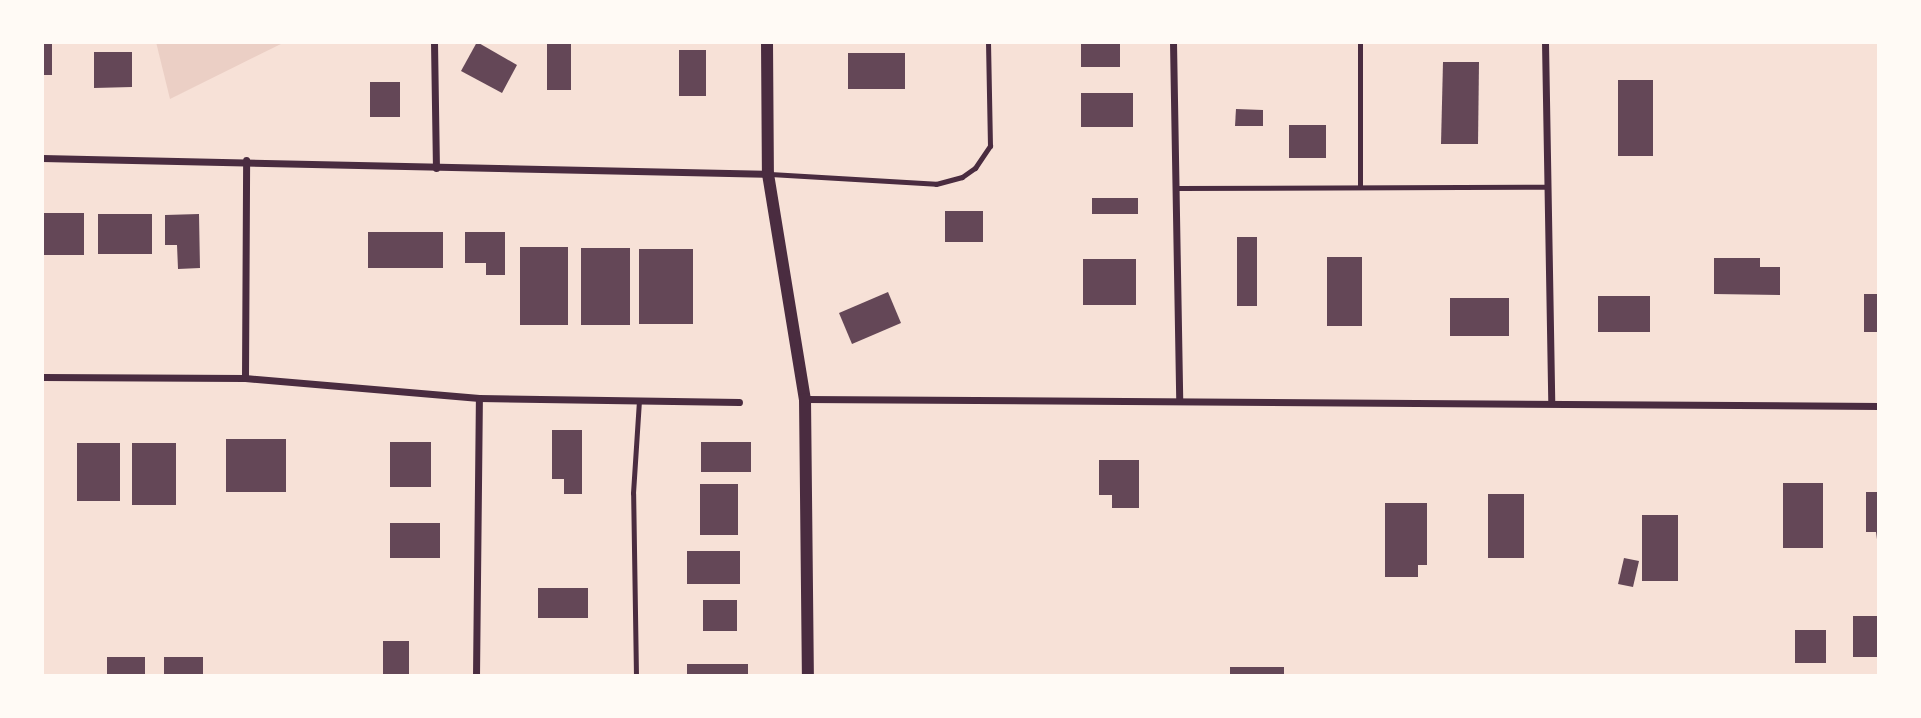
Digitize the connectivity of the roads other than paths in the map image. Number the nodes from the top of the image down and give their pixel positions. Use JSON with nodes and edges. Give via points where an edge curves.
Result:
{"nodes":[{"id":1,"x":434,"y":42,"type":"edge"},
{"id":2,"x":767,"y":42,"type":"edge"},
{"id":3,"x":988,"y":42,"type":"edge"},
{"id":4,"x":1173,"y":42,"type":"edge"},
{"id":5,"x":1360,"y":42,"type":"edge"},
{"id":6,"x":1545,"y":42,"type":"edge"},
{"id":7,"x":42,"y":158,"type":"edge"},
{"id":8,"x":246,"y":160,"type":"junction"},
{"id":9,"x":436,"y":168,"type":"junction"},
{"id":10,"x":768,"y":174,"type":"junction"},
{"id":11,"x":1360,"y":187,"type":"junction"},
{"id":12,"x":1547,"y":187,"type":"junction"},
{"id":13,"x":1178,"y":188,"type":"junction"},
{"id":14,"x":42,"y":377,"type":"edge"},
{"id":15,"x":245,"y":378,"type":"junction"},
{"id":16,"x":479,"y":398,"type":"junction"},
{"id":17,"x":805,"y":399,"type":"junction"},
{"id":18,"x":1179,"y":399,"type":"junction"},
{"id":19,"x":639,"y":401,"type":"junction"},
{"id":20,"x":739,"y":402,"type":"dead end"},
{"id":21,"x":1551,"y":403,"type":"junction"},
{"id":22,"x":1879,"y":405,"type":"edge"},
{"id":23,"x":476,"y":676,"type":"edge"},
{"id":24,"x":636,"y":676,"type":"edge"},
{"id":25,"x":808,"y":676,"type":"edge"}],
"edges":[{"from":1,"to":9,"type":"street"},
{"from":2,"to":10,"type":"street"},
{"from":3,"to":10,"type":"lane","via":[[990,146],[975,168],[962,177],[936,184]]},
{"from":4,"to":13,"type":"street"},
{"from":5,"to":11,"type":"lane"},
{"from":6,"to":12,"type":"street"},
{"from":7,"to":8,"type":"street"},
{"from":8,"to":9,"type":"street"},
{"from":8,"to":15,"type":"street"},
{"from":9,"to":10,"type":"street"},
{"from":10,"to":17,"type":"street"},
{"from":11,"to":12,"type":"lane"},
{"from":11,"to":13,"type":"lane"},
{"from":12,"to":21,"type":"street"},
{"from":13,"to":18,"type":"street"},
{"from":14,"to":15,"type":"street"},
{"from":15,"to":16,"type":"street"},
{"from":16,"to":19,"type":"street"},
{"from":16,"to":23,"type":"street"},
{"from":17,"to":18,"type":"street"},
{"from":17,"to":25,"type":"street"},
{"from":18,"to":21,"type":"street"},
{"from":19,"to":20,"type":"street"},
{"from":19,"to":24,"type":"lane","via":[[633,493]]},
{"from":21,"to":22,"type":"street"}]}
